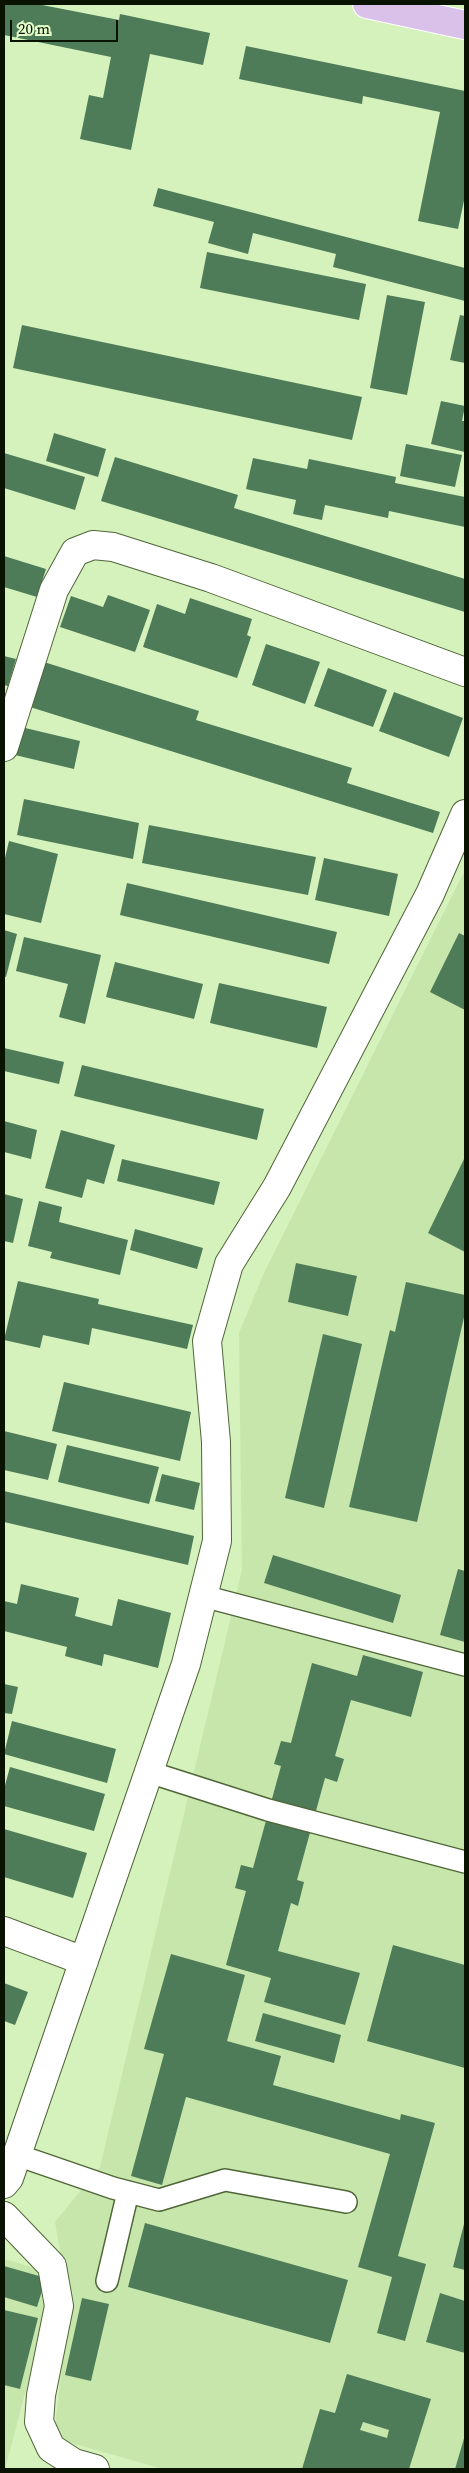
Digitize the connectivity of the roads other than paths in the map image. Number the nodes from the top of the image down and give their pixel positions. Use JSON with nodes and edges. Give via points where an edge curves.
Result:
{"nodes":[{"id":1,"x":371,"y":4,"type":"edge"},
{"id":2,"x":465,"y":25,"type":"edge"},
{"id":3,"x":465,"y":672,"type":"edge"},
{"id":4,"x":4,"y":747,"type":"edge"},
{"id":5,"x":465,"y":814,"type":"edge"},
{"id":6,"x":203,"y":1596,"type":"junction"},
{"id":7,"x":465,"y":1665,"type":"edge"},
{"id":8,"x":148,"y":1772,"type":"junction"},
{"id":9,"x":465,"y":1862,"type":"edge"},
{"id":10,"x":4,"y":1931,"type":"edge"},
{"id":11,"x":84,"y":1961,"type":"junction"},
{"id":12,"x":17,"y":2155,"type":"junction"},
{"id":13,"x":4,"y":2184,"type":"edge"},
{"id":14,"x":128,"y":2192,"type":"junction"},
{"id":15,"x":346,"y":2202,"type":"dead end"},
{"id":16,"x":4,"y":2216,"type":"edge"},
{"id":17,"x":107,"y":2281,"type":"dead end"},
{"id":18,"x":95,"y":2469,"type":"edge"}],
"edges":[{"from":1,"to":2,"type":"main road"},
{"from":3,"to":4,"type":"street","via":[[211,578],[113,547],[93,545],[75,552],[54,590]]},
{"from":5,"to":6,"type":"street","via":[[430,894],[277,1187],[229,1264],[208,1341],[216,1442],[217,1540]]},
{"from":6,"to":7,"type":"lane"},
{"from":6,"to":8,"type":"street","via":[[186,1664]]},
{"from":8,"to":9,"type":"lane","via":[[268,1810]]},
{"from":8,"to":11,"type":"street"},
{"from":10,"to":11,"type":"street"},
{"from":11,"to":12,"type":"street"},
{"from":12,"to":13,"type":"street"},
{"from":12,"to":14,"type":"lane"},
{"from":14,"to":15,"type":"lane","via":[[159,2200],[225,2180]]},
{"from":14,"to":17,"type":"lane"},
{"from":16,"to":18,"type":"street","via":[[52,2266],[59,2306],[41,2395],[39,2422],[51,2448],[74,2463]]}]}
